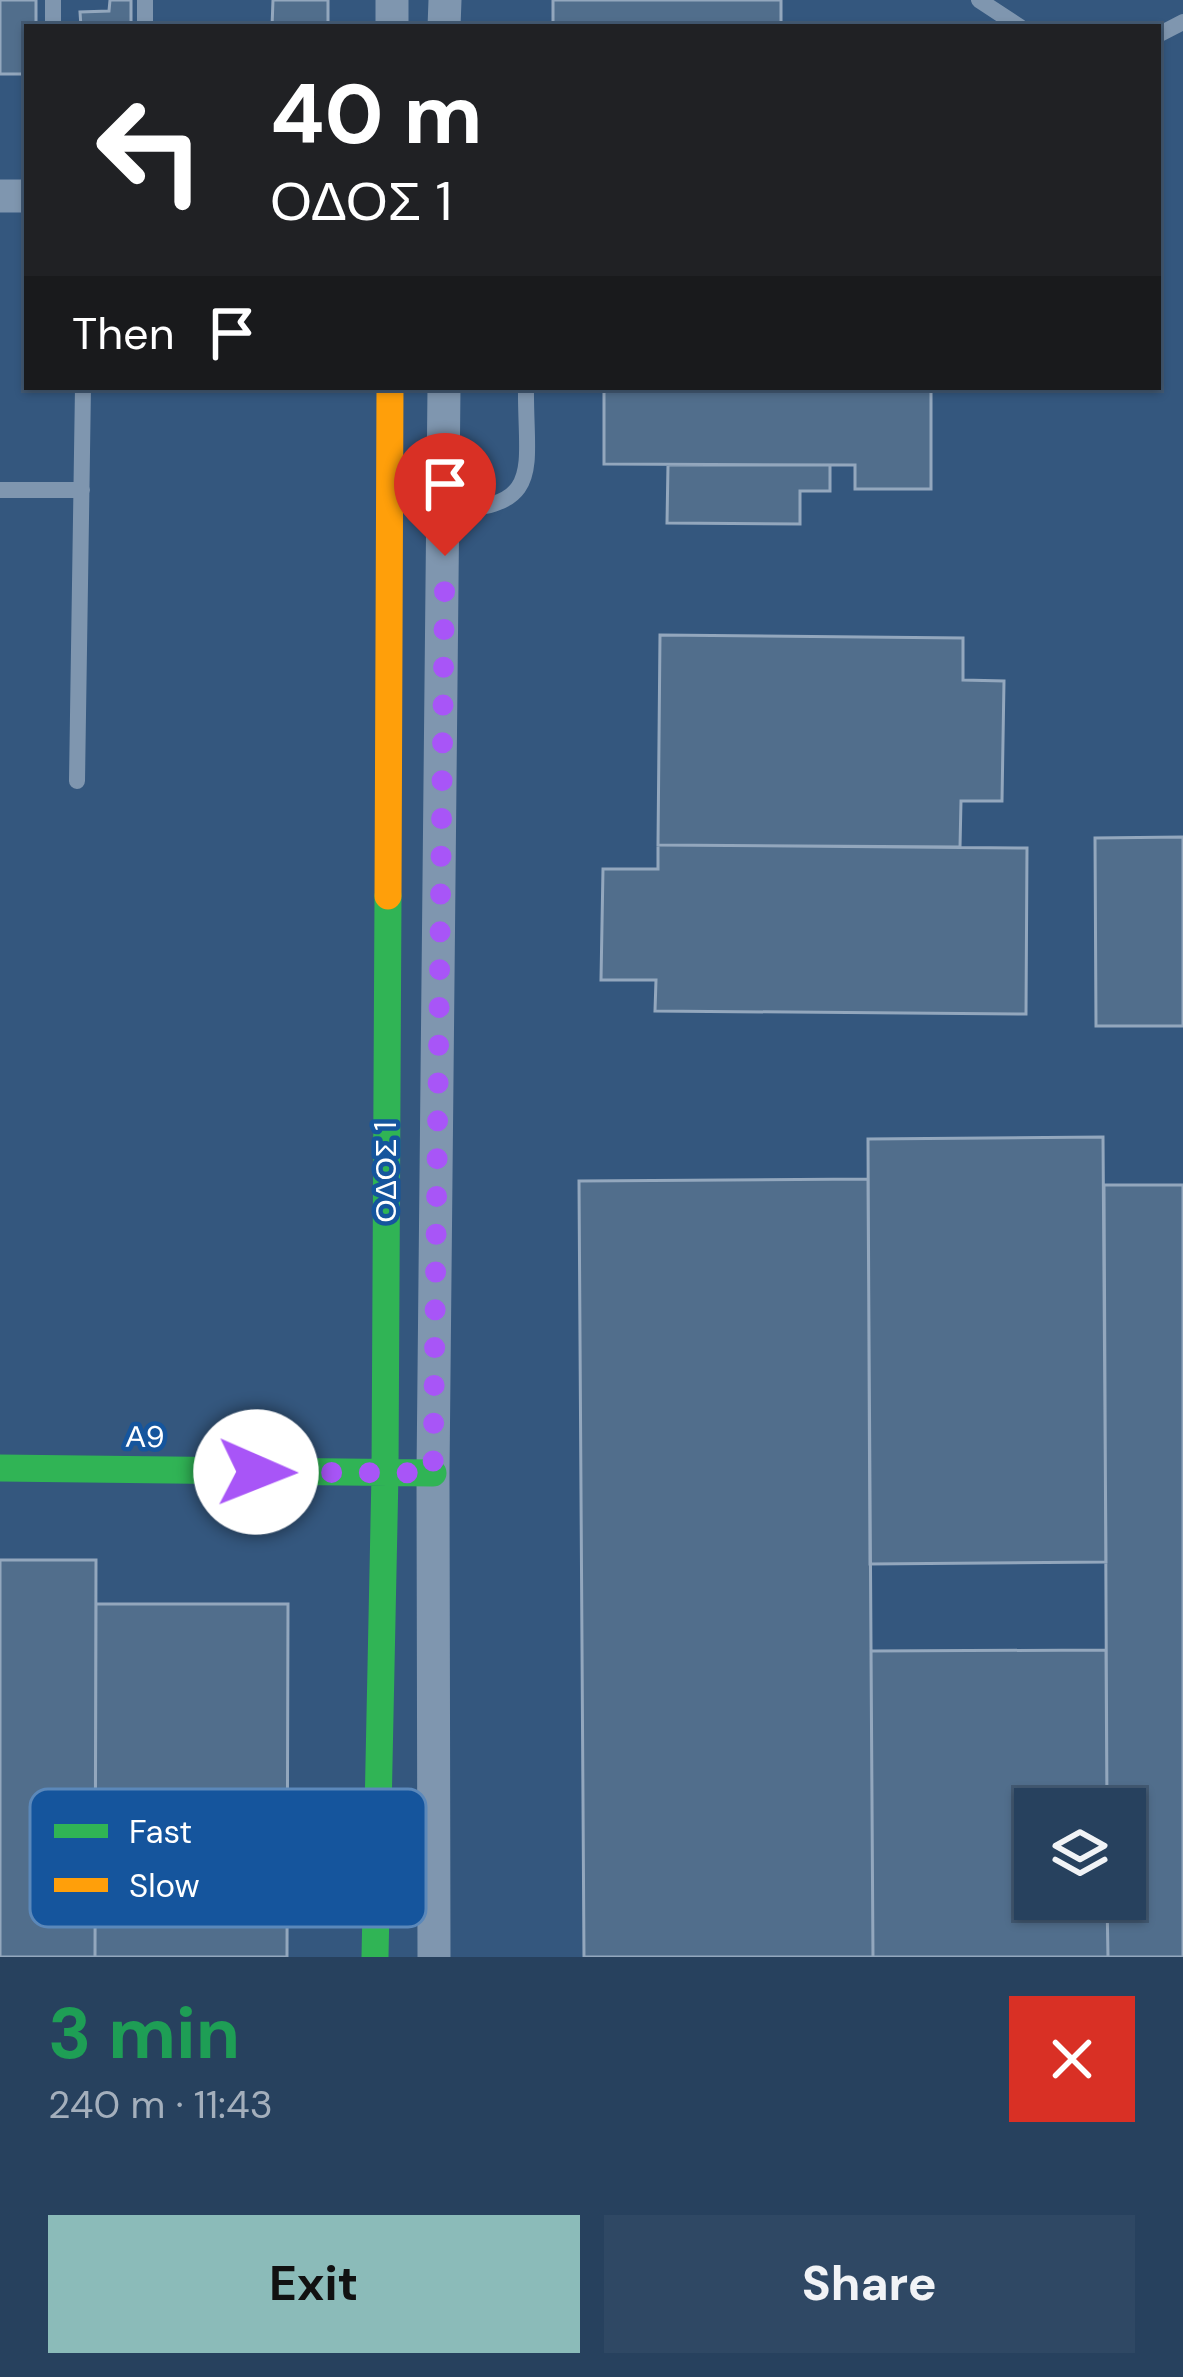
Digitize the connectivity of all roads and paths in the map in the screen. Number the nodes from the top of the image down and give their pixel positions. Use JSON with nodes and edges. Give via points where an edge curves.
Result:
{"nodes":[{"id":1,"x":980,"y":0,"type":"edge"},
{"id":2,"x":1016,"y":24,"type":"edge"},
{"id":3,"x":83,"y":390,"type":"edge"},
{"id":4,"x":390,"y":390,"type":"edge"},
{"id":5,"x":444,"y":390,"type":"edge"},
{"id":6,"x":526,"y":390,"type":"edge"},
{"id":7,"x":0,"y":490,"type":"edge"},
{"id":8,"x":82,"y":490,"type":"junction"},
{"id":9,"x":445,"y":510,"type":"junction"},
{"id":10,"x":76,"y":781,"type":"dead end"},
{"id":11,"x":0,"y":1468,"type":"edge"},
{"id":12,"x":433,"y":1473,"type":"junction"},
{"id":13,"x":385,"y":1474,"type":"junction"},
{"id":14,"x":378,"y":1789,"type":"edge"},
{"id":15,"x":376,"y":1927,"type":"edge"},
{"id":16,"x":375,"y":1957,"type":"edge"},
{"id":17,"x":434,"y":1957,"type":"edge"}],
"edges":[{"from":1,"to":2,"type":"lane"},
{"from":3,"to":8,"type":"lane"},
{"from":4,"to":13,"type":"street","name":"ΟΔΟΣ 1"},
{"from":5,"to":9,"type":"street","name":"ΟΔΟΣ 1"},
{"from":6,"to":9,"type":"lane","via":[[519,491],[488,509]]},
{"from":7,"to":8,"type":"lane"},
{"from":8,"to":10,"type":"lane"},
{"from":9,"to":12,"type":"street","name":"ΟΔΟΣ 1"},
{"from":11,"to":13,"type":"street","name":"Α9"},
{"from":12,"to":13,"type":"street","name":"Α9"},
{"from":12,"to":17,"type":"street","name":"ΟΔΟΣ 1"},
{"from":13,"to":14,"type":"street","name":"ΟΔΟΣ 1"},
{"from":15,"to":16,"type":"street","name":"ΟΔΟΣ 1"}]}
